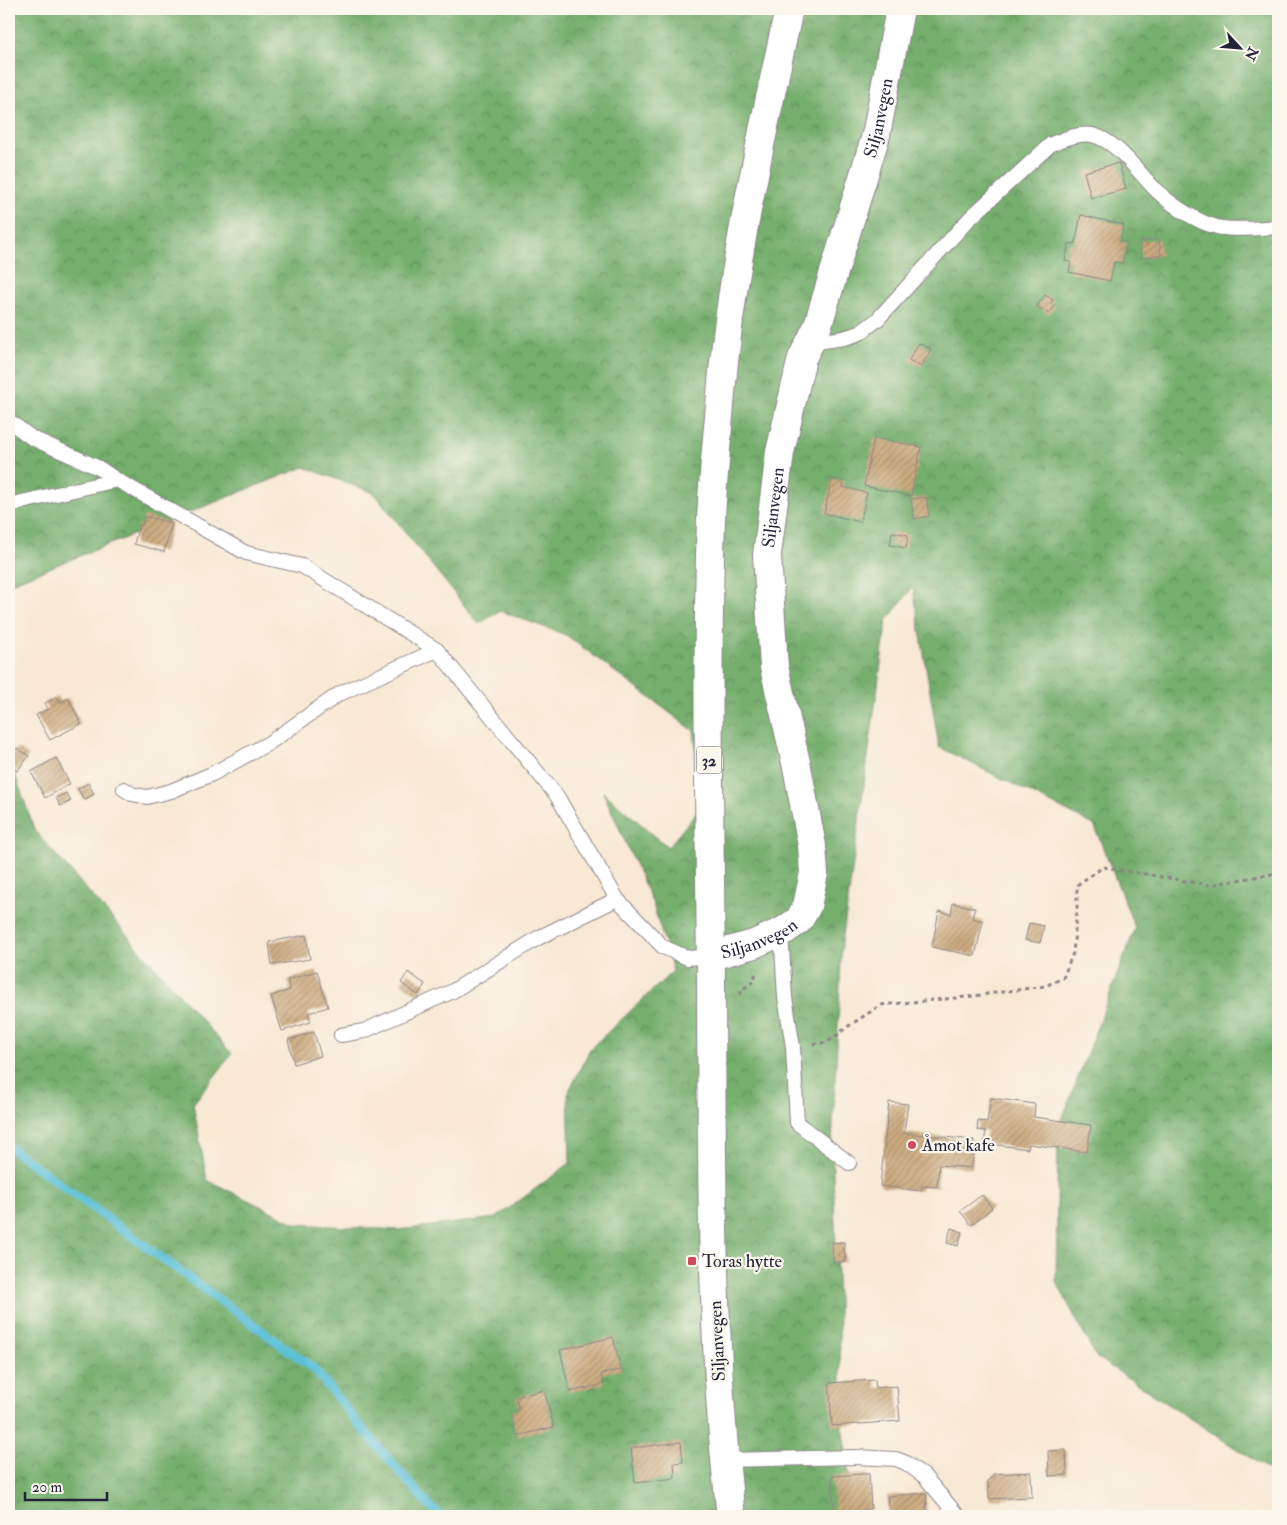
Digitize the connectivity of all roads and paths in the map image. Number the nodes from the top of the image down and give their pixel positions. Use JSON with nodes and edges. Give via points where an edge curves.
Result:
{"nodes":[{"id":1,"x":789,"y":9,"type":"edge"},
{"id":2,"x":900,"y":9,"type":"edge"},
{"id":3,"x":1278,"y":227,"type":"edge"},
{"id":4,"x":810,"y":343,"type":"junction"},
{"id":5,"x":9,"y":421,"type":"edge"},
{"id":6,"x":117,"y":480,"type":"junction"},
{"id":7,"x":9,"y":505,"type":"edge"},
{"id":8,"x":437,"y":650,"type":"junction"},
{"id":9,"x":124,"y":789,"type":"dead end"},
{"id":10,"x":1278,"y":873,"type":"edge"},
{"id":11,"x":617,"y":899,"type":"junction"},
{"id":12,"x":782,"y":932,"type":"junction"},
{"id":13,"x":711,"y":956,"type":"junction"},
{"id":14,"x":341,"y":1035,"type":"dead end"},
{"id":15,"x":793,"y":1048,"type":"junction"},
{"id":16,"x":849,"y":1163,"type":"dead end"},
{"id":17,"x":725,"y":1460,"type":"junction"},
{"id":18,"x":731,"y":1516,"type":"edge"},
{"id":19,"x":958,"y":1516,"type":"edge"}],
"edges":[{"from":1,"to":13,"type":"main road","name":"Siljanvegen","number":"32","via":[[736,275],[722,378],[711,517],[708,696]]},
{"from":2,"to":4,"type":"main road","name":"Siljanvegen","via":[[876,135]]},
{"from":3,"to":4,"type":"lane","via":[[1217,227],[1186,214],[1157,191],[1110,143],[1094,135],[1068,138],[1051,144],[970,218],[878,319],[860,333]]},
{"from":4,"to":12,"type":"main road","name":"Siljanvegen","via":[[802,358],[780,452],[767,555],[774,667],[812,846],[814,873],[807,906],[799,920]]},
{"from":5,"to":6,"type":"lane","via":[[32,438],[99,468]]},
{"from":6,"to":7,"type":"lane"},
{"from":6,"to":8,"type":"lane","via":[[246,553],[302,566]]},
{"from":8,"to":9,"type":"lane","via":[[339,694],[269,743],[212,774],[147,797]]},
{"from":8,"to":11,"type":"lane","via":[[557,796]]},
{"from":10,"to":15,"type":"path","via":[[1209,885],[1103,867],[1077,885],[1073,953],[1063,978],[1045,986],[881,1005],[828,1042]]},
{"from":11,"to":13,"type":"lane","via":[[663,947],[688,958]]},
{"from":11,"to":14,"type":"lane","via":[[538,938],[453,991],[364,1031]]},
{"from":12,"to":13,"type":"main road","name":"Siljanvegen"},
{"from":12,"to":15,"type":"lane","via":[[785,997]]},
{"from":13,"to":17,"type":"main road","name":"Siljanvegen","number":"32","via":[[713,1243]]},
{"from":15,"to":16,"type":"lane","via":[[797,1123]]},
{"from":17,"to":18,"type":"main road","name":"Siljanvegen","number":"32"},
{"from":17,"to":19,"type":"lane","via":[[896,1459],[906,1462],[924,1476]]}]}
